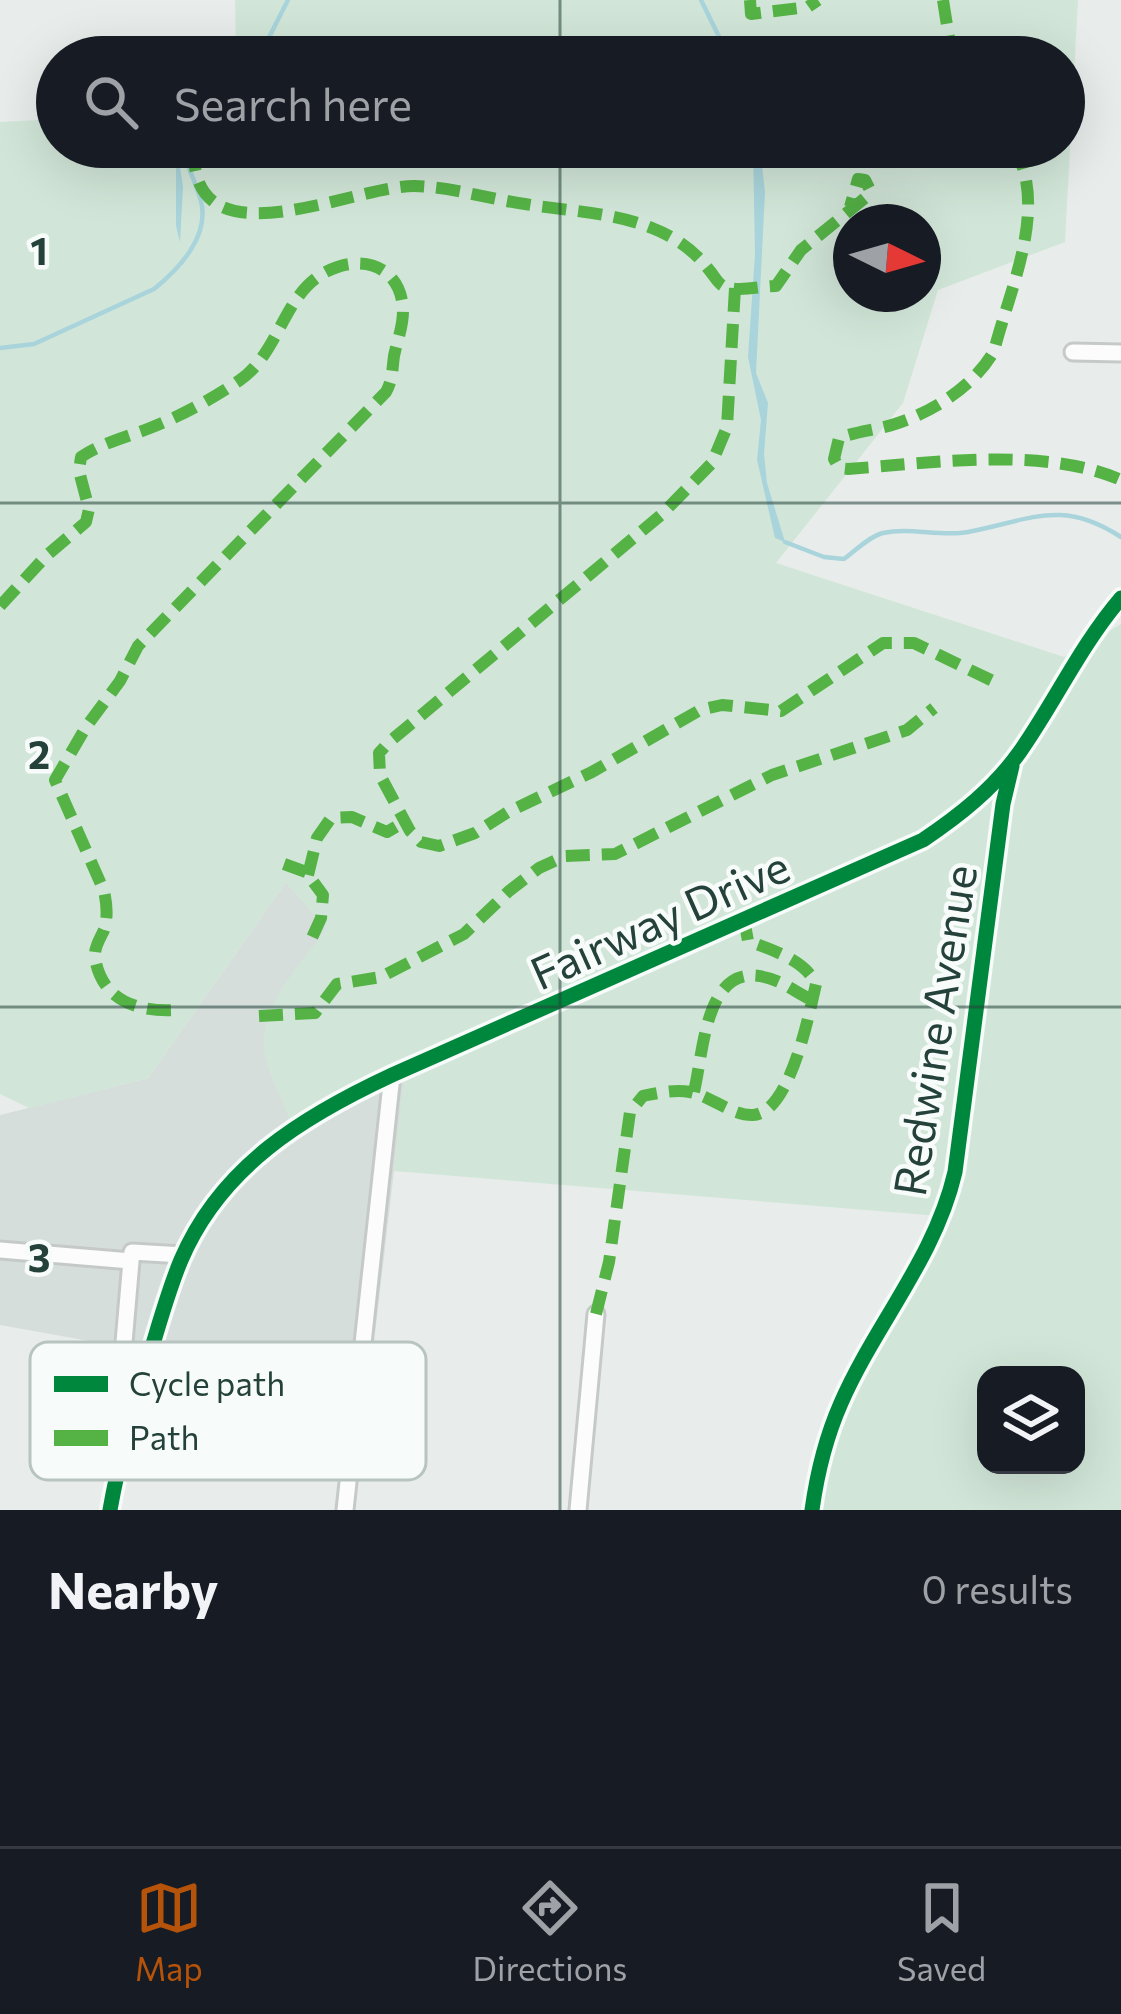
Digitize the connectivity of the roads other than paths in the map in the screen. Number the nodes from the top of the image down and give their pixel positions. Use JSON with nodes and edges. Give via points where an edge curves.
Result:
{"nodes":[{"id":1,"x":1120,"y":349,"type":"edge"},
{"id":2,"x":1073,"y":352,"type":"dead end"},
{"id":3,"x":1121,"y":598,"type":"edge"},
{"id":4,"x":1021,"y":750,"type":"junction"},
{"id":5,"x":392,"y":1075,"type":"junction"},
{"id":6,"x":0,"y":1250,"type":"edge"},
{"id":7,"x":183,"y":1255,"type":"junction"},
{"id":8,"x":131,"y":1261,"type":"junction"},
{"id":9,"x":596,"y":1314,"type":"dead end"},
{"id":10,"x":124,"y":1342,"type":"edge"},
{"id":11,"x":155,"y":1342,"type":"edge"},
{"id":12,"x":363,"y":1342,"type":"edge"},
{"id":13,"x":112,"y":1480,"type":"edge"},
{"id":14,"x":115,"y":1480,"type":"edge"},
{"id":15,"x":348,"y":1480,"type":"edge"},
{"id":16,"x":109,"y":1510,"type":"edge"},
{"id":17,"x":345,"y":1510,"type":"edge"},
{"id":18,"x":578,"y":1510,"type":"edge"},
{"id":19,"x":812,"y":1510,"type":"edge"}],
"edges":[{"from":1,"to":2,"type":"street"},
{"from":3,"to":4,"type":"street","name":"Fairway Drive"},
{"from":4,"to":5,"type":"street","name":"Fairway Drive","via":[[976,801],[923,839]]},
{"from":4,"to":19,"type":"street","name":"Redwine Avenue","via":[[1003,804],[948,1202],[841,1403]]},
{"from":5,"to":7,"type":"street","name":"Fairway Drive","via":[[275,1139],[214,1203]]},
{"from":5,"to":12,"type":"street"},
{"from":6,"to":8,"type":"street"},
{"from":7,"to":8,"type":"street","via":[[132,1252]]},
{"from":7,"to":11,"type":"street","name":"Fairway Drive"},
{"from":8,"to":10,"type":"street"},
{"from":9,"to":18,"type":"street"},
{"from":13,"to":16,"type":"street"},
{"from":14,"to":16,"type":"street","name":"Fairway Drive"},
{"from":15,"to":17,"type":"street"}]}
